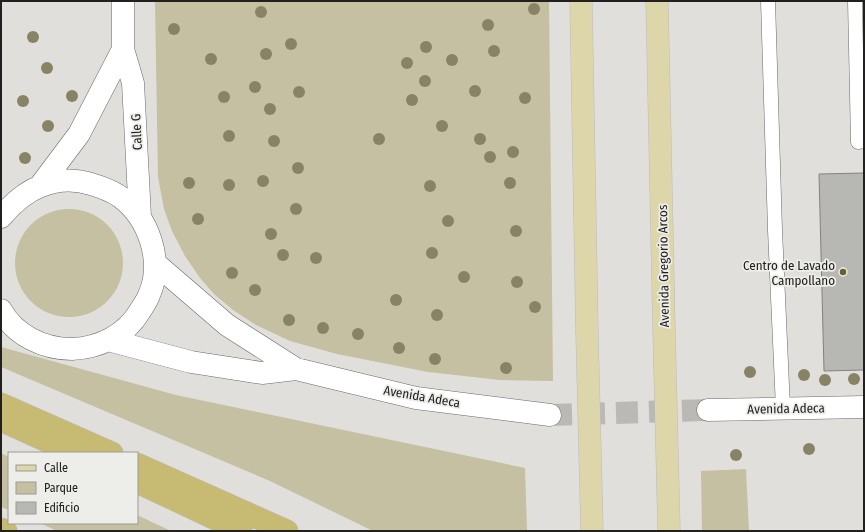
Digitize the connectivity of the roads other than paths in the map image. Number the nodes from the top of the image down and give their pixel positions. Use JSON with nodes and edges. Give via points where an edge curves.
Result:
{"nodes":[{"id":1,"x":581,"y":1,"type":"edge"},
{"id":2,"x":657,"y":1,"type":"edge"},
{"id":3,"x":768,"y":1,"type":"edge"},
{"id":4,"x":855,"y":1,"type":"edge"},
{"id":5,"x":120,"y":4,"type":"edge"},
{"id":6,"x":123,"y":49,"type":"junction"},
{"id":7,"x":864,"y":141,"type":"edge"},
{"id":8,"x":40,"y":186,"type":"junction"},
{"id":9,"x":1,"y":217,"type":"edge"},
{"id":10,"x":140,"y":217,"type":"junction"},
{"id":11,"x":155,"y":263,"type":"junction"},
{"id":12,"x":3,"y":316,"type":"edge"},
{"id":13,"x":108,"y":340,"type":"junction"},
{"id":14,"x":296,"y":369,"type":"junction"},
{"id":15,"x":1,"y":404,"type":"edge"},
{"id":16,"x":864,"y":407,"type":"edge"},
{"id":17,"x":783,"y":408,"type":"junction"},
{"id":18,"x":708,"y":410,"type":"tunnel mouth"},
{"id":19,"x":550,"y":415,"type":"tunnel mouth"},
{"id":20,"x":1,"y":420,"type":"edge"},
{"id":21,"x":71,"y":452,"type":"edge"},
{"id":22,"x":110,"y":452,"type":"edge"},
{"id":23,"x":138,"y":464,"type":"edge"},
{"id":24,"x":138,"y":482,"type":"edge"},
{"id":25,"x":1,"y":529,"type":"edge"},
{"id":26,"x":6,"y":531,"type":"edge"},
{"id":27,"x":241,"y":531,"type":"edge"},
{"id":28,"x":287,"y":531,"type":"edge"},
{"id":29,"x":592,"y":531,"type":"edge"},
{"id":30,"x":668,"y":531,"type":"edge"}],
"edges":[{"from":1,"to":29,"type":"main road","bridge":true},
{"from":2,"to":30,"type":"main road","name":"Avenida Gregorio Arcos","bridge":true},
{"from":3,"to":17,"type":"lane"},
{"from":4,"to":7,"type":"lane","via":[[858,142]]},
{"from":5,"to":6,"type":"street","name":"Calle G"},
{"from":6,"to":8,"type":"street","name":"Calle G","via":[[78,134]]},
{"from":6,"to":10,"type":"street","name":"Calle G","via":[[133,83]]},
{"from":8,"to":9,"type":"street","via":[[16,200]]},
{"from":8,"to":10,"type":"street","via":[[78,180],[106,188],[120,197]]},
{"from":10,"to":11,"type":"street","via":[[150,237]]},
{"from":11,"to":13,"type":"street","via":[[150,295],[135,319],[123,331]]},
{"from":11,"to":14,"type":"street","name":"Avenida Adeca","via":[[227,325]]},
{"from":12,"to":13,"type":"street","via":[[30,339],[49,346],[78,348],[94,346]]},
{"from":13,"to":14,"type":"street","name":"Avenida Adeca","via":[[191,362],[262,373]]},
{"from":14,"to":19,"type":"street","name":"Avenida Adeca","via":[[416,398]]},
{"from":15,"to":22,"type":"highway"},
{"from":16,"to":17,"type":"street","name":"Avenida Adeca"},
{"from":17,"to":18,"type":"street","name":"Avenida Adeca"},
{"from":20,"to":21,"type":"highway"},
{"from":23,"to":28,"type":"highway"},
{"from":24,"to":27,"type":"highway"},
{"from":25,"to":26,"type":"highway"}]}
